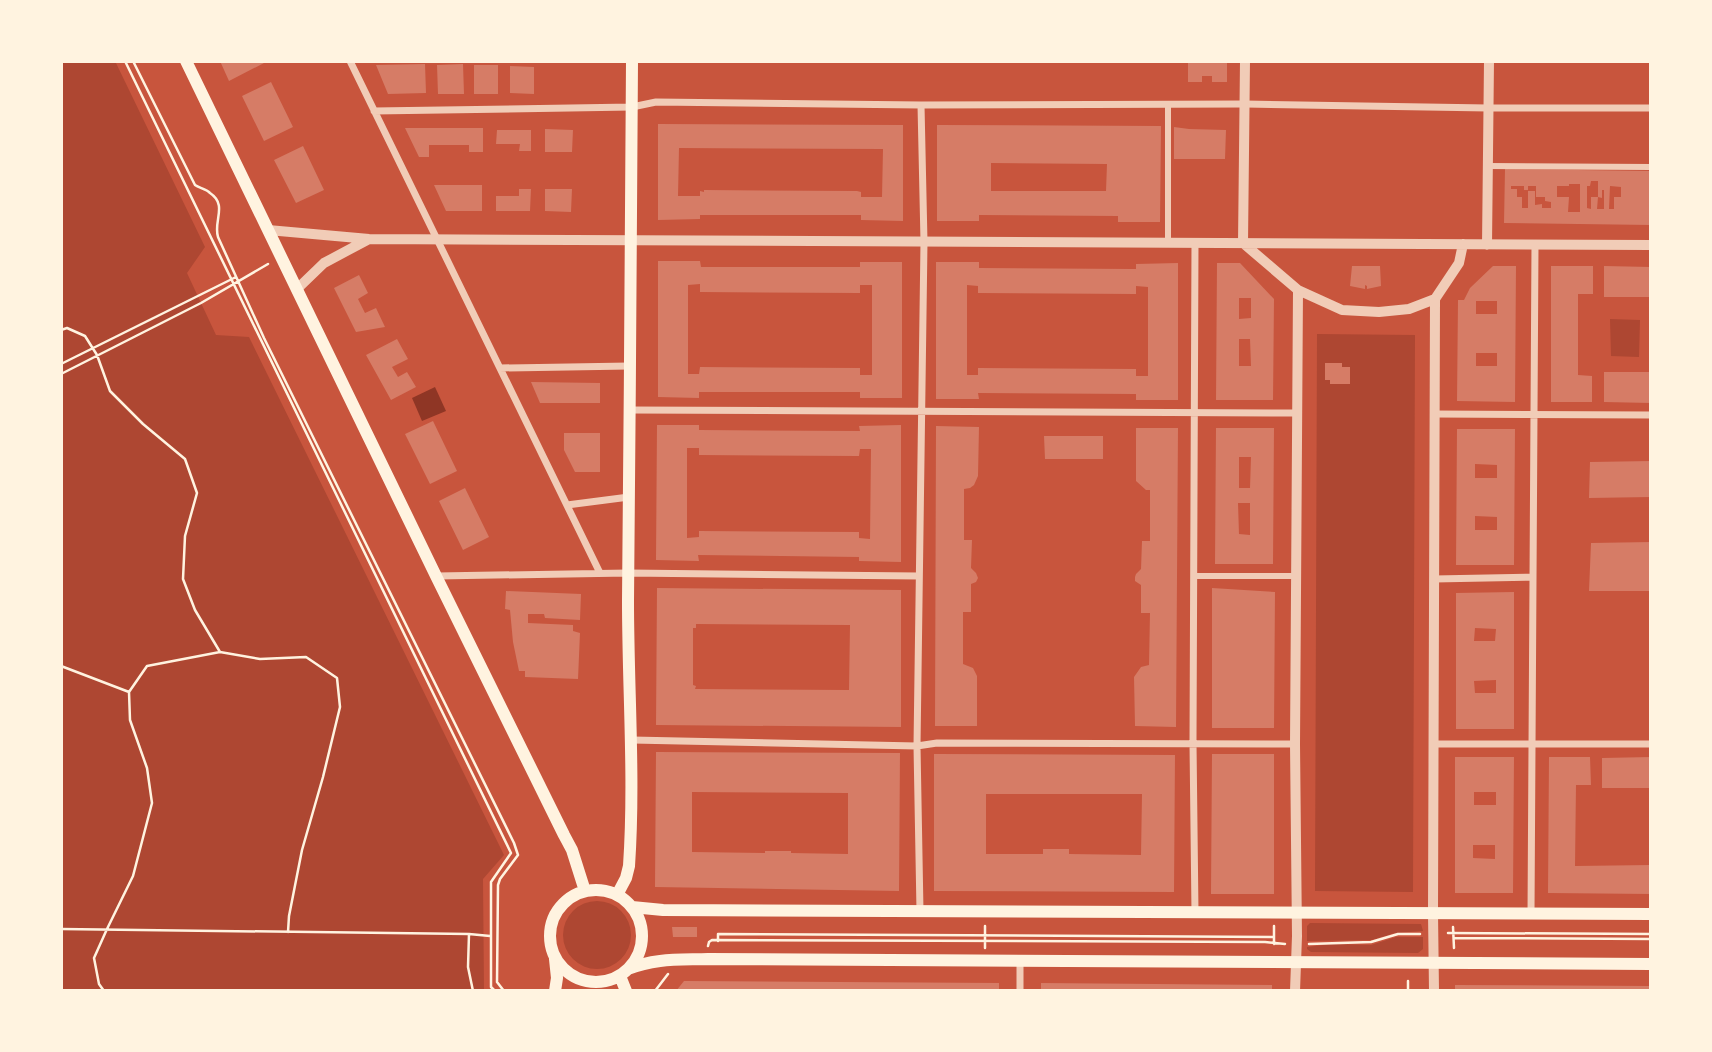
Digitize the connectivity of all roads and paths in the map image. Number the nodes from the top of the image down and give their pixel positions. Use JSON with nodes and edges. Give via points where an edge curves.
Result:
{"nodes":[{"id":1,"x":125,"y":61,"type":"edge"},
{"id":2,"x":133,"y":61,"type":"edge"},
{"id":3,"x":186,"y":61,"type":"edge"},
{"id":4,"x":349,"y":61,"type":"edge"},
{"id":5,"x":632,"y":61,"type":"edge"},
{"id":6,"x":1245,"y":61,"type":"edge"},
{"id":7,"x":1489,"y":61,"type":"edge"},
{"id":8,"x":1168,"y":104,"type":"junction"},
{"id":9,"x":1245,"y":104,"type":"junction"},
{"id":10,"x":921,"y":105,"type":"junction"},
{"id":11,"x":632,"y":107,"type":"junction"},
{"id":12,"x":1488,"y":108,"type":"junction"},
{"id":13,"x":1651,"y":108,"type":"edge"},
{"id":14,"x":374,"y":111,"type":"junction"},
{"id":15,"x":1488,"y":166,"type":"junction"},
{"id":16,"x":1651,"y":167,"type":"edge"},
{"id":17,"x":268,"y":230,"type":"junction"},
{"id":18,"x":322,"y":234,"type":"junction"},
{"id":19,"x":369,"y":239,"type":"junction"},
{"id":20,"x":436,"y":239,"type":"junction"},
{"id":21,"x":630,"y":240,"type":"junction"},
{"id":22,"x":924,"y":242,"type":"junction"},
{"id":23,"x":1168,"y":243,"type":"junction"},
{"id":24,"x":1195,"y":243,"type":"junction"},
{"id":25,"x":1243,"y":243,"type":"junction"},
{"id":26,"x":1463,"y":244,"type":"junction"},
{"id":27,"x":1487,"y":245,"type":"junction"},
{"id":28,"x":1535,"y":245,"type":"junction"},
{"id":29,"x":1651,"y":245,"type":"edge"},
{"id":30,"x":281,"y":256,"type":"junction"},
{"id":31,"x":324,"y":263,"type":"junction"},
{"id":32,"x":237,"y":279,"type":"junction"},
{"id":33,"x":230,"y":280,"type":"junction"},
{"id":34,"x":233,"y":284,"type":"junction"},
{"id":35,"x":297,"y":289,"type":"junction"},
{"id":36,"x":1298,"y":290,"type":"junction"},
{"id":37,"x":1435,"y":299,"type":"junction"},
{"id":38,"x":61,"y":330,"type":"edge"},
{"id":39,"x":93,"y":348,"type":"junction"},
{"id":40,"x":97,"y":355,"type":"junction"},
{"id":41,"x":61,"y":364,"type":"edge"},
{"id":42,"x":629,"y":366,"type":"junction"},
{"id":43,"x":500,"y":368,"type":"junction"},
{"id":44,"x":61,"y":374,"type":"edge"},
{"id":45,"x":629,"y":410,"type":"junction"},
{"id":46,"x":922,"y":411,"type":"junction"},
{"id":47,"x":1195,"y":412,"type":"junction"},
{"id":48,"x":1297,"y":413,"type":"junction"},
{"id":49,"x":1434,"y":414,"type":"junction"},
{"id":50,"x":1534,"y":414,"type":"junction"},
{"id":51,"x":1651,"y":415,"type":"edge"},
{"id":52,"x":629,"y":496,"type":"junction"},
{"id":53,"x":566,"y":505,"type":"junction"},
{"id":54,"x":600,"y":573,"type":"junction"},
{"id":55,"x":628,"y":573,"type":"junction"},
{"id":56,"x":436,"y":576,"type":"junction"},
{"id":57,"x":919,"y":576,"type":"junction"},
{"id":58,"x":1194,"y":576,"type":"junction"},
{"id":59,"x":1296,"y":576,"type":"junction"},
{"id":60,"x":1533,"y":577,"type":"junction"},
{"id":61,"x":1434,"y":579,"type":"junction"},
{"id":62,"x":220,"y":652,"type":"junction"},
{"id":63,"x":61,"y":666,"type":"edge"},
{"id":64,"x":130,"y":692,"type":"junction"},
{"id":65,"x":632,"y":740,"type":"junction"},
{"id":66,"x":1193,"y":743,"type":"junction"},
{"id":67,"x":1295,"y":744,"type":"junction"},
{"id":68,"x":1433,"y":744,"type":"junction"},
{"id":69,"x":1532,"y":744,"type":"junction"},
{"id":70,"x":1651,"y":744,"type":"edge"},
{"id":71,"x":917,"y":746,"type":"junction"},
{"id":72,"x":585,"y":891,"type":"junction"},
{"id":73,"x":617,"y":895,"type":"junction"},
{"id":74,"x":632,"y":907,"type":"junction"},
{"id":75,"x":920,"y":911,"type":"junction"},
{"id":76,"x":1195,"y":912,"type":"junction"},
{"id":77,"x":1433,"y":912,"type":"junction"},
{"id":78,"x":1297,"y":913,"type":"junction"},
{"id":79,"x":1531,"y":914,"type":"junction"},
{"id":80,"x":1651,"y":914,"type":"edge"},
{"id":81,"x":985,"y":921,"type":"dead end"},
{"id":82,"x":1274,"y":923,"type":"dead end"},
{"id":83,"x":1453,"y":924,"type":"dead end"},
{"id":84,"x":61,"y":929,"type":"edge"},
{"id":85,"x":107,"y":929,"type":"junction"},
{"id":86,"x":288,"y":932,"type":"junction"},
{"id":87,"x":1443,"y":933,"type":"dead end"},
{"id":88,"x":469,"y":934,"type":"junction"},
{"id":89,"x":1423,"y":934,"type":"dead end"},
{"id":90,"x":490,"y":936,"type":"junction"},
{"id":91,"x":1453,"y":936,"type":"junction"},
{"id":92,"x":1274,"y":937,"type":"junction"},
{"id":93,"x":1651,"y":937,"type":"edge"},
{"id":94,"x":985,"y":939,"type":"junction"},
{"id":95,"x":718,"y":940,"type":"junction"},
{"id":96,"x":1274,"y":943,"type":"junction"},
{"id":97,"x":1285,"y":944,"type":"dead end"},
{"id":98,"x":1303,"y":944,"type":"dead end"},
{"id":99,"x":718,"y":948,"type":"dead end"},
{"id":100,"x":988,"y":951,"type":"dead end"},
{"id":101,"x":708,"y":952,"type":"dead end"},
{"id":102,"x":1274,"y":952,"type":"dead end"},
{"id":103,"x":1454,"y":954,"type":"dead end"},
{"id":104,"x":554,"y":955,"type":"junction"},
{"id":105,"x":1020,"y":961,"type":"junction"},
{"id":106,"x":1296,"y":962,"type":"junction"},
{"id":107,"x":1434,"y":964,"type":"junction"},
{"id":108,"x":1651,"y":964,"type":"edge"},
{"id":109,"x":619,"y":975,"type":"junction"},
{"id":110,"x":1408,"y":981,"type":"dead end"},
{"id":111,"x":104,"y":991,"type":"edge"},
{"id":112,"x":472,"y":991,"type":"edge"},
{"id":113,"x":495,"y":991,"type":"edge"},
{"id":114,"x":504,"y":991,"type":"edge"},
{"id":115,"x":555,"y":991,"type":"edge"},
{"id":116,"x":595,"y":991,"type":"edge"},
{"id":117,"x":626,"y":991,"type":"edge"},
{"id":118,"x":1020,"y":991,"type":"edge"},
{"id":119,"x":1295,"y":991,"type":"edge"},
{"id":120,"x":1408,"y":991,"type":"edge"},
{"id":121,"x":1434,"y":991,"type":"edge"}],
"edges":[{"from":1,"to":33,"type":"path"},
{"from":2,"to":32,"type":"path","via":[[195,185],[211,193],[220,206],[216,231]]},
{"from":3,"to":17,"type":"main road"},
{"from":4,"to":14,"type":"street"},
{"from":5,"to":11,"type":"main road"},
{"from":6,"to":9,"type":"street"},
{"from":7,"to":12,"type":"street"},
{"from":8,"to":9,"type":"street"},
{"from":8,"to":10,"type":"street"},
{"from":8,"to":23,"type":"street"},
{"from":9,"to":12,"type":"street"},
{"from":9,"to":25,"type":"street"},
{"from":10,"to":11,"type":"street","via":[[656,102]]},
{"from":10,"to":22,"type":"street"},
{"from":11,"to":14,"type":"street"},
{"from":11,"to":21,"type":"main road"},
{"from":12,"to":13,"type":"street"},
{"from":12,"to":15,"type":"street"},
{"from":14,"to":20,"type":"street"},
{"from":15,"to":16,"type":"street"},
{"from":15,"to":27,"type":"street"},
{"from":17,"to":18,"type":"street"},
{"from":17,"to":30,"type":"main road"},
{"from":18,"to":19,"type":"street"},
{"from":18,"to":31,"type":"street","via":[[332,252]]},
{"from":19,"to":20,"type":"street"},
{"from":19,"to":31,"type":"street"},
{"from":20,"to":21,"type":"street"},
{"from":20,"to":43,"type":"street"},
{"from":21,"to":22,"type":"street"},
{"from":21,"to":42,"type":"main road"},
{"from":22,"to":23,"type":"street"},
{"from":22,"to":46,"type":"street"},
{"from":23,"to":24,"type":"street"},
{"from":24,"to":25,"type":"street"},
{"from":24,"to":47,"type":"street"},
{"from":25,"to":26,"type":"street"},
{"from":25,"to":36,"type":"street"},
{"from":26,"to":27,"type":"street"},
{"from":26,"to":37,"type":"street","via":[[1459,263]]},
{"from":27,"to":28,"type":"street"},
{"from":28,"to":29,"type":"street"},
{"from":28,"to":50,"type":"street"},
{"from":30,"to":32,"type":"path"},
{"from":30,"to":35,"type":"main road"},
{"from":31,"to":35,"type":"street"},
{"from":32,"to":33,"type":"path"},
{"from":32,"to":34,"type":"path"},
{"from":32,"to":114,"type":"path","via":[[514,843],[518,855],[498,885],[497,982]]},
{"from":33,"to":34,"type":"path"},
{"from":33,"to":39,"type":"path"},
{"from":34,"to":40,"type":"path"},
{"from":34,"to":90,"type":"path","via":[[511,853],[491,882]]},
{"from":35,"to":56,"type":"main road"},
{"from":36,"to":37,"type":"street","via":[[1342,310],[1409,309]]},
{"from":36,"to":48,"type":"street"},
{"from":37,"to":49,"type":"street"},
{"from":38,"to":39,"type":"path","via":[[85,336]]},
{"from":39,"to":40,"type":"path"},
{"from":39,"to":41,"type":"path"},
{"from":40,"to":44,"type":"path"},
{"from":40,"to":62,"type":"path","via":[[110,391],[185,459],[197,493],[185,536],[183,579]]},
{"from":42,"to":43,"type":"street"},
{"from":42,"to":45,"type":"main road"},
{"from":43,"to":53,"type":"street"},
{"from":45,"to":46,"type":"street"},
{"from":45,"to":52,"type":"main road"},
{"from":46,"to":47,"type":"street"},
{"from":46,"to":57,"type":"street"},
{"from":47,"to":48,"type":"street"},
{"from":47,"to":58,"type":"street"},
{"from":48,"to":59,"type":"street"},
{"from":49,"to":50,"type":"street"},
{"from":49,"to":61,"type":"street"},
{"from":50,"to":51,"type":"street"},
{"from":50,"to":60,"type":"street"},
{"from":52,"to":53,"type":"street"},
{"from":52,"to":55,"type":"main road"},
{"from":53,"to":54,"type":"street"},
{"from":54,"to":55,"type":"street"},
{"from":54,"to":56,"type":"street"},
{"from":55,"to":57,"type":"street"},
{"from":55,"to":65,"type":"main road"},
{"from":56,"to":72,"type":"main road","via":[[572,850]]},
{"from":57,"to":71,"type":"street"},
{"from":58,"to":59,"type":"street"},
{"from":58,"to":66,"type":"street"},
{"from":59,"to":67,"type":"street"},
{"from":60,"to":61,"type":"street"},
{"from":60,"to":69,"type":"street"},
{"from":61,"to":68,"type":"street"},
{"from":62,"to":64,"type":"path","via":[[147,666]]},
{"from":62,"to":86,"type":"path","via":[[260,659],[306,657],[337,678],[340,707],[302,850]]},
{"from":63,"to":64,"type":"path"},
{"from":64,"to":85,"type":"path","via":[[130,720],[147,768],[152,803],[133,876]]},
{"from":65,"to":71,"type":"street"},
{"from":65,"to":73,"type":"main road","via":[[629,866]]},
{"from":66,"to":67,"type":"street"},
{"from":66,"to":71,"type":"street"},
{"from":66,"to":76,"type":"street"},
{"from":67,"to":78,"type":"street"},
{"from":68,"to":69,"type":"street"},
{"from":68,"to":77,"type":"street"},
{"from":69,"to":70,"type":"street"},
{"from":69,"to":79,"type":"street"},
{"from":71,"to":75,"type":"street"},
{"from":72,"to":73,"type":"main road"},
{"from":72,"to":104,"type":"main road","via":[[567,900],[554,916],[550,936]]},
{"from":73,"to":74,"type":"main road"},
{"from":74,"to":75,"type":"main road"},
{"from":74,"to":109,"type":"main road","via":[[641,925],[642,944]]},
{"from":75,"to":76,"type":"main road"},
{"from":76,"to":78,"type":"main road"},
{"from":77,"to":78,"type":"main road"},
{"from":77,"to":79,"type":"main road"},
{"from":77,"to":107,"type":"street"},
{"from":78,"to":106,"type":"street"},
{"from":79,"to":80,"type":"main road"},
{"from":81,"to":94,"type":"path"},
{"from":82,"to":92,"type":"path"},
{"from":83,"to":91,"type":"path"},
{"from":84,"to":85,"type":"path"},
{"from":85,"to":86,"type":"path"},
{"from":85,"to":111,"type":"path","via":[[94,958]]},
{"from":86,"to":88,"type":"path"},
{"from":87,"to":91,"type":"path"},
{"from":88,"to":90,"type":"path"},
{"from":88,"to":112,"type":"path"},
{"from":89,"to":98,"type":"path","via":[[1398,934],[1371,942]]},
{"from":90,"to":113,"type":"path","via":[[491,987]]},
{"from":91,"to":93,"type":"path"},
{"from":91,"to":103,"type":"path"},
{"from":92,"to":94,"type":"path"},
{"from":92,"to":96,"type":"path"},
{"from":94,"to":95,"type":"path"},
{"from":94,"to":96,"type":"path"},
{"from":94,"to":100,"type":"path"},
{"from":95,"to":99,"type":"path"},
{"from":95,"to":101,"type":"path","via":[[709,942]]},
{"from":96,"to":97,"type":"path"},
{"from":96,"to":102,"type":"path"},
{"from":104,"to":109,"type":"main road","via":[[577,978],[598,982]]},
{"from":104,"to":115,"type":"main road"},
{"from":105,"to":106,"type":"main road"},
{"from":105,"to":109,"type":"main road","via":[[670,960],[651,961]]},
{"from":105,"to":118,"type":"street"},
{"from":106,"to":107,"type":"main road"},
{"from":106,"to":119,"type":"street"},
{"from":107,"to":108,"type":"main road"},
{"from":107,"to":121,"type":"street"},
{"from":109,"to":116,"type":"main road"},
{"from":109,"to":117,"type":"main road"},
{"from":110,"to":120,"type":"path"}]}
